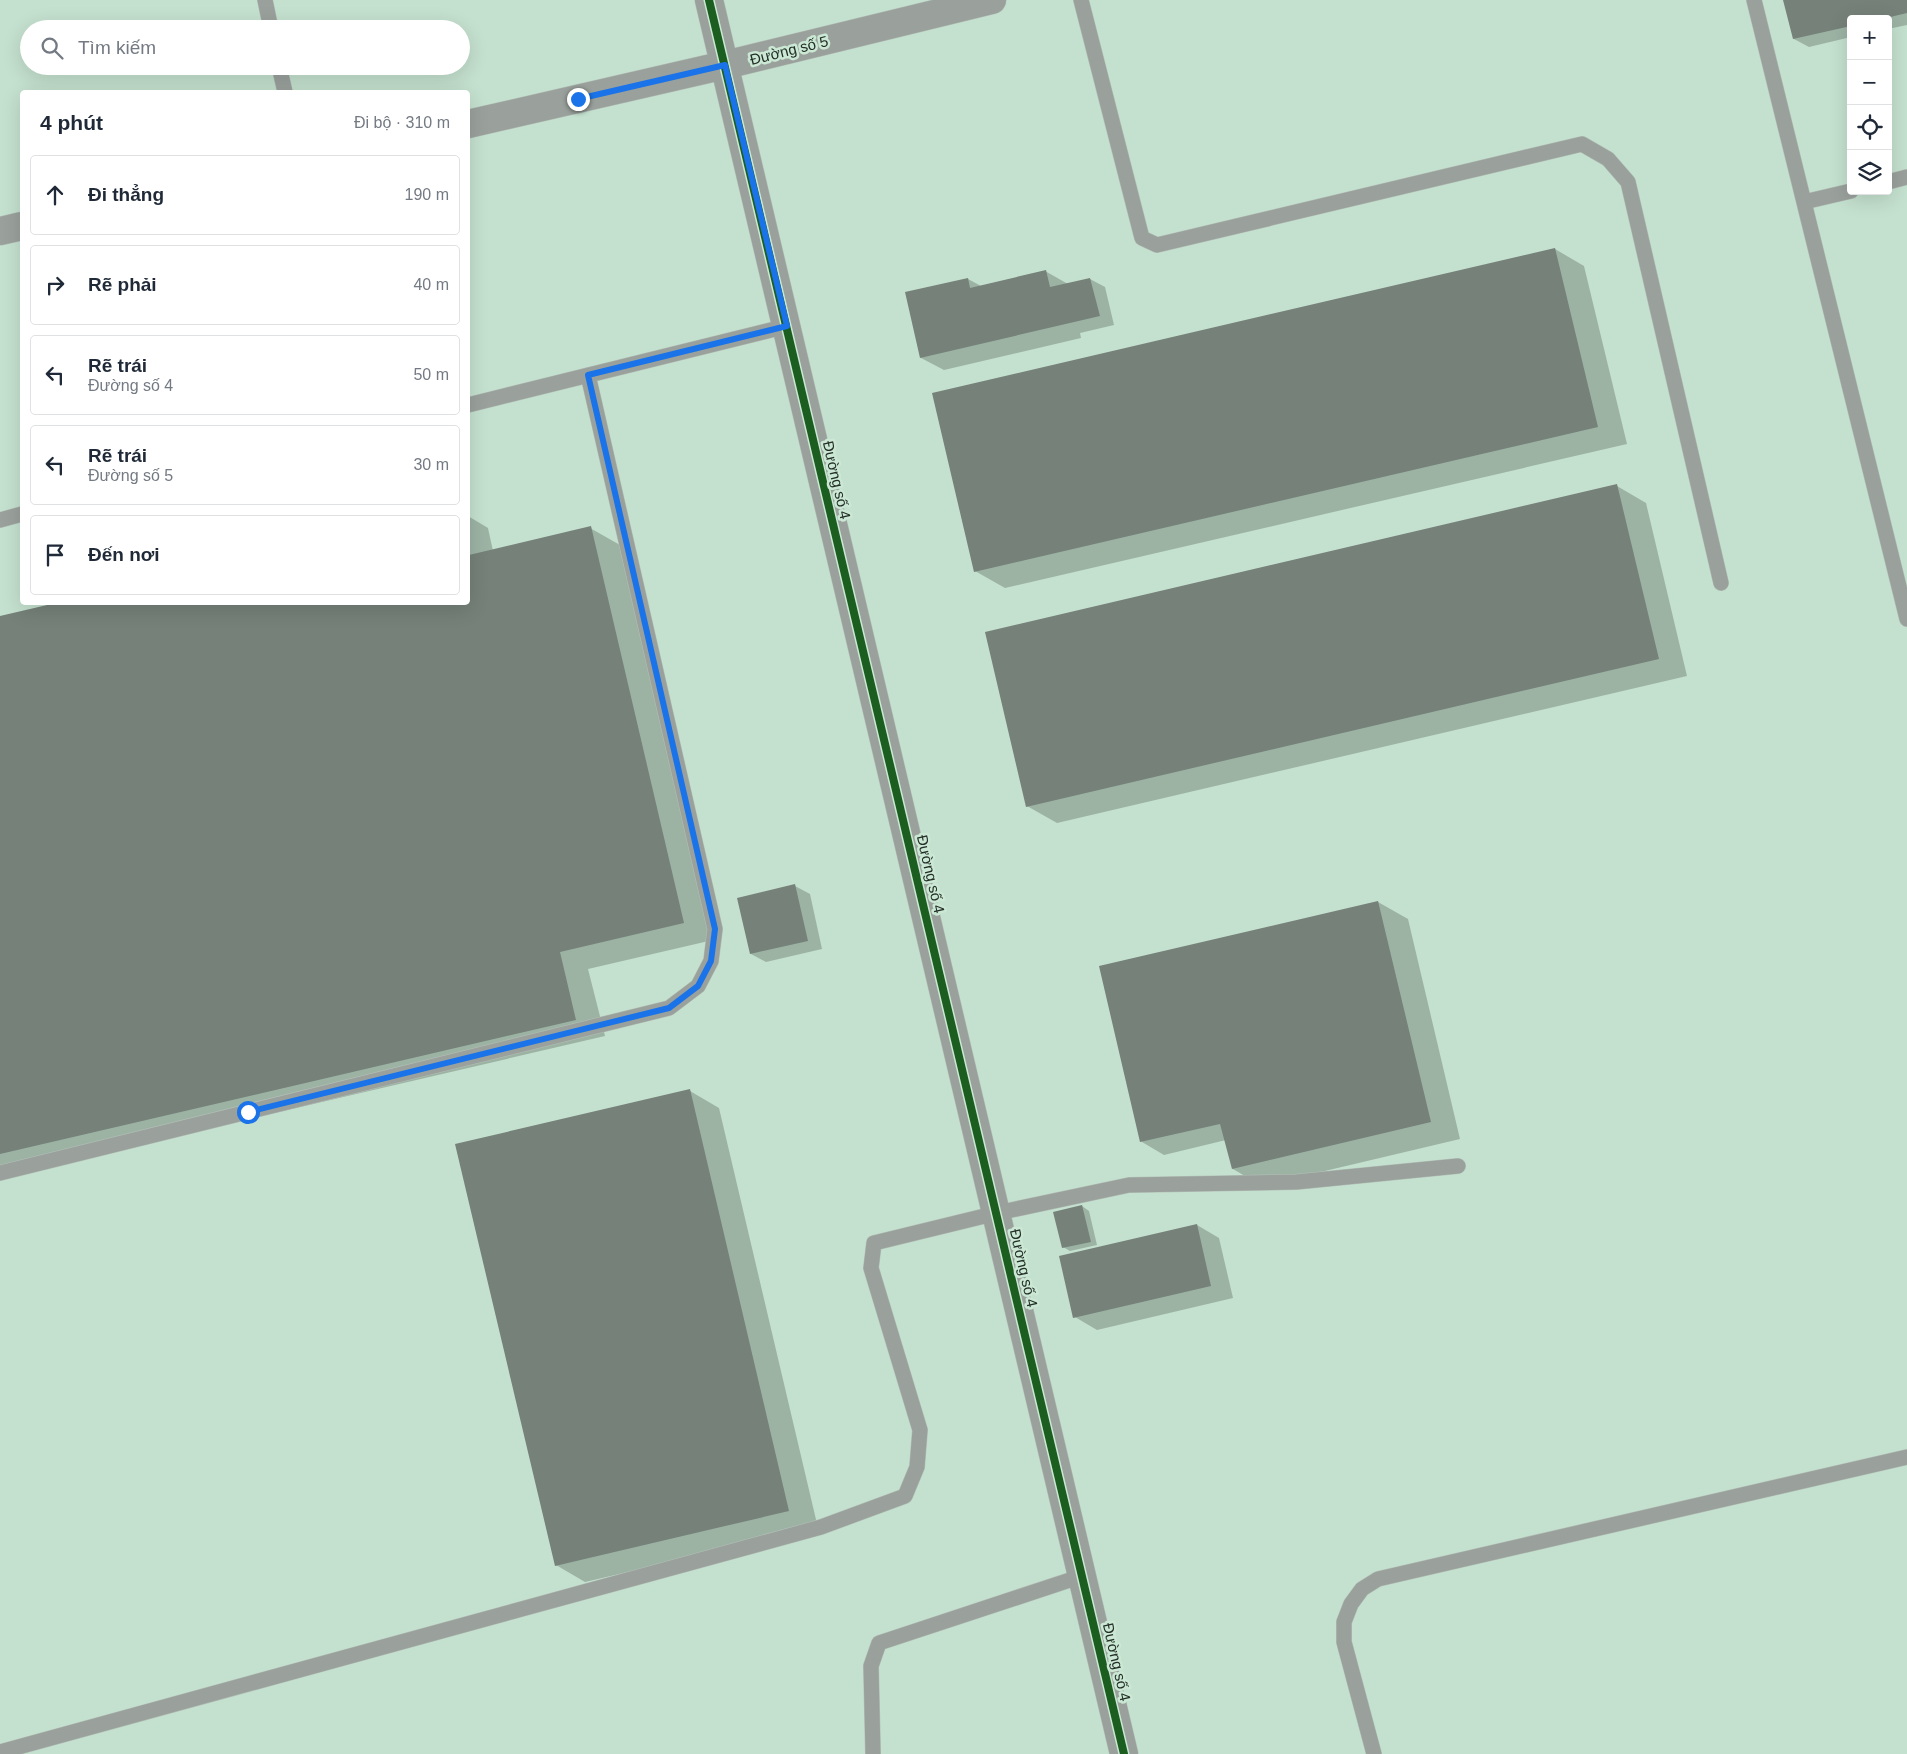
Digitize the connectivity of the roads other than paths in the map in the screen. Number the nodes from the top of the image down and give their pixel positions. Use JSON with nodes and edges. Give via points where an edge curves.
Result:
{"nodes":[{"id":1,"x":264,"y":0,"type":"edge"},
{"id":2,"x":709,"y":0,"type":"edge"},
{"id":3,"x":992,"y":0,"type":"edge"},
{"id":4,"x":1080,"y":0,"type":"edge"},
{"id":5,"x":1754,"y":0,"type":"edge"},
{"id":6,"x":269,"y":20,"type":"edge"},
{"id":7,"x":725,"y":65,"type":"junction"},
{"id":8,"x":282,"y":75,"type":"edge"},
{"id":9,"x":285,"y":90,"type":"edge"},
{"id":10,"x":470,"y":124,"type":"edge"},
{"id":11,"x":1907,"y":177,"type":"edge"},
{"id":12,"x":1892,"y":181,"type":"edge"},
{"id":13,"x":1847,"y":192,"type":"edge"},
{"id":14,"x":1804,"y":202,"type":"junction"},
{"id":15,"x":20,"y":226,"type":"edge"},
{"id":16,"x":0,"y":231,"type":"edge"},
{"id":17,"x":787,"y":326,"type":"junction"},
{"id":18,"x":588,"y":375,"type":"junction"},
{"id":19,"x":470,"y":404,"type":"edge"},
{"id":20,"x":20,"y":515,"type":"edge"},
{"id":21,"x":0,"y":520,"type":"edge"},
{"id":22,"x":1721,"y":583,"type":"dead end"},
{"id":23,"x":1907,"y":619,"type":"edge"},
{"id":24,"x":1458,"y":1166,"type":"dead end"},
{"id":25,"x":0,"y":1173,"type":"edge"},
{"id":26,"x":997,"y":1213,"type":"junction"},
{"id":27,"x":1907,"y":1457,"type":"edge"},
{"id":28,"x":1082,"y":1576,"type":"junction"},
{"id":29,"x":0,"y":1752,"type":"edge"},
{"id":30,"x":873,"y":1754,"type":"edge"},
{"id":31,"x":1124,"y":1754,"type":"edge"},
{"id":32,"x":1374,"y":1754,"type":"edge"}],
"edges":[{"from":1,"to":6,"type":"lane"},
{"from":2,"to":7,"type":"street","name":"Đường số 4"},
{"from":3,"to":7,"type":"street","name":"Đường số 5"},
{"from":4,"to":22,"type":"lane","via":[[1142,238],[1157,245],[1582,144],[1608,159],[1628,182]]},
{"from":5,"to":14,"type":"lane"},
{"from":7,"to":10,"type":"street","name":"Đường số 5"},
{"from":7,"to":17,"type":"street","name":"Đường số 4"},
{"from":8,"to":9,"type":"lane"},
{"from":11,"to":12,"type":"lane"},
{"from":13,"to":14,"type":"lane"},
{"from":14,"to":23,"type":"lane"},
{"from":15,"to":16,"type":"street"},
{"from":17,"to":18,"type":"lane"},
{"from":17,"to":26,"type":"street","name":"Đường số 4"},
{"from":18,"to":19,"type":"lane"},
{"from":18,"to":25,"type":"lane","via":[[715,929],[711,961],[698,986],[669,1008]]},
{"from":20,"to":21,"type":"lane"},
{"from":24,"to":26,"type":"lane","via":[[1296,1182],[1129,1185]]},
{"from":26,"to":28,"type":"street","name":"Đường số 4"},
{"from":26,"to":29,"type":"lane","via":[[874,1243],[871,1268],[920,1430],[917,1466],[906,1496],[821,1527]]},
{"from":27,"to":32,"type":"lane","via":[[1378,1579],[1362,1589],[1350,1604],[1344,1622],[1344,1642]]},
{"from":28,"to":30,"type":"lane","via":[[879,1643],[871,1666]]},
{"from":28,"to":31,"type":"street","name":"Đường số 4"}]}
